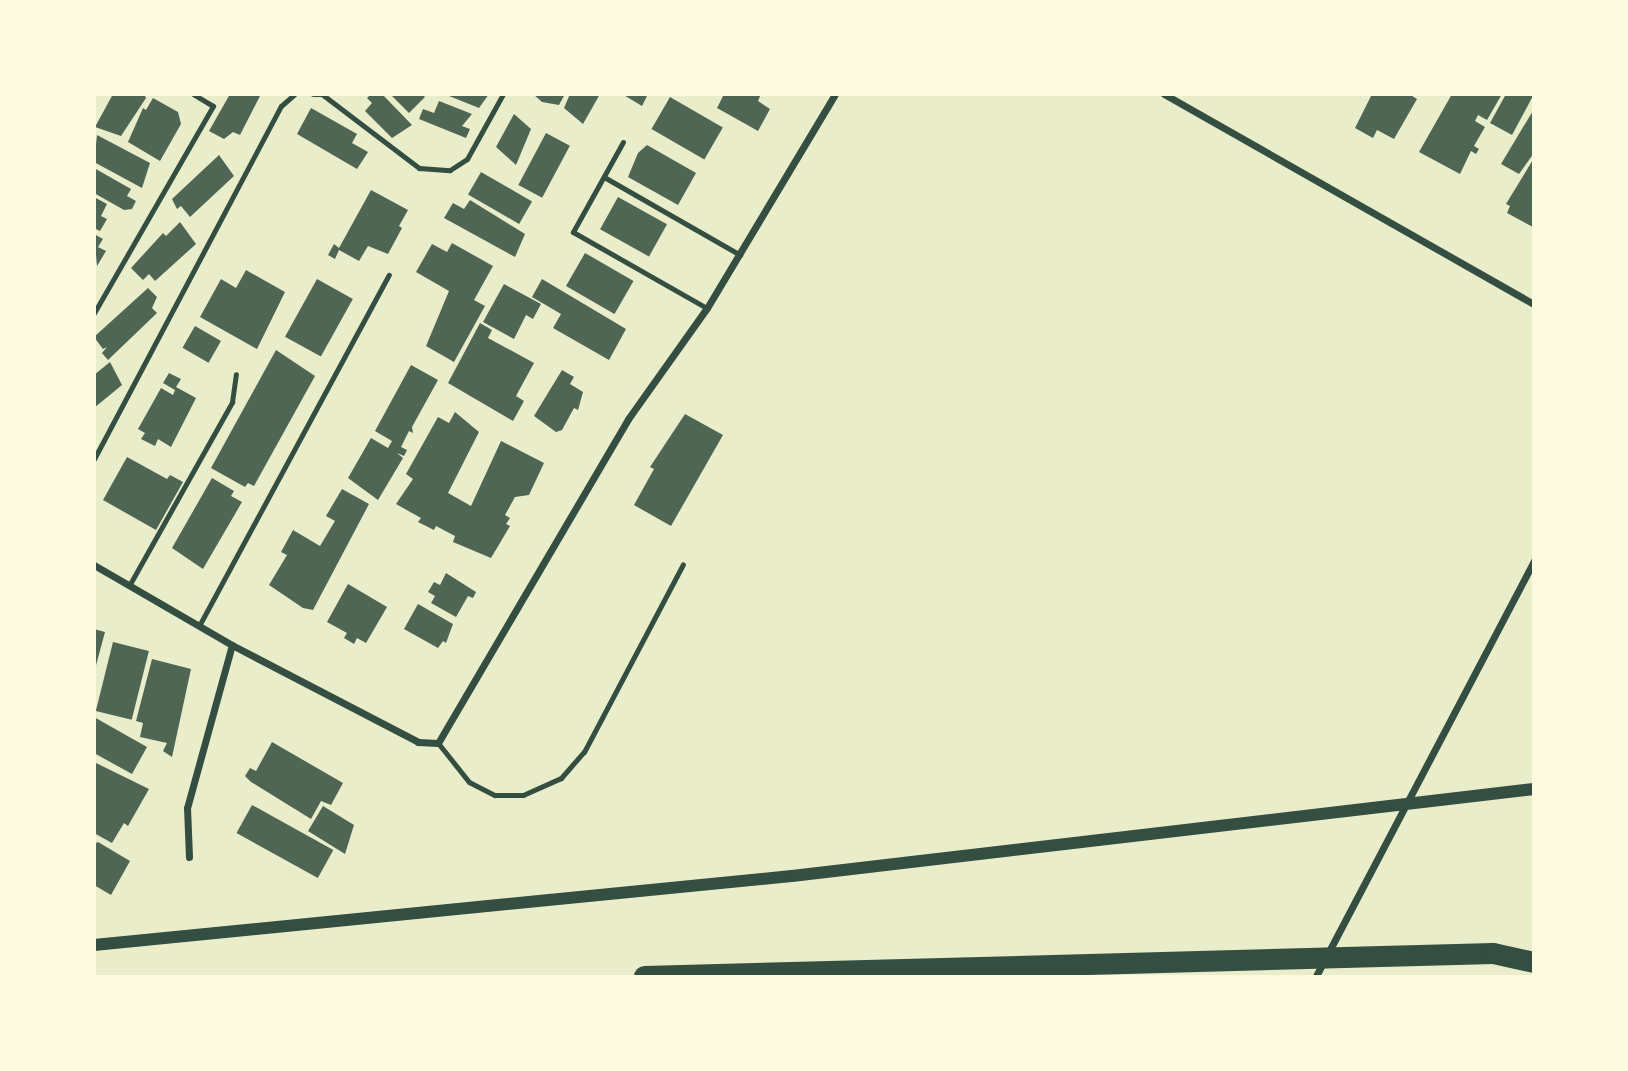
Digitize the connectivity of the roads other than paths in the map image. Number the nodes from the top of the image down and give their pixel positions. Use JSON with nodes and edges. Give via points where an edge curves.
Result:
{"nodes":[{"id":1,"x":192,"y":94,"type":"edge"},
{"id":2,"x":295,"y":94,"type":"edge"},
{"id":3,"x":313,"y":94,"type":"edge"},
{"id":4,"x":503,"y":94,"type":"edge"},
{"id":5,"x":835,"y":94,"type":"edge"},
{"id":6,"x":1164,"y":94,"type":"edge"},
{"id":7,"x":324,"y":95,"type":"edge"},
{"id":8,"x":623,"y":142,"type":"dead end"},
{"id":9,"x":604,"y":177,"type":"junction"},
{"id":10,"x":740,"y":255,"type":"junction"},
{"id":11,"x":389,"y":275,"type":"dead end"},
{"id":12,"x":1534,"y":303,"type":"edge"},
{"id":13,"x":706,"y":308,"type":"junction"},
{"id":14,"x":94,"y":313,"type":"edge"},
{"id":15,"x":236,"y":374,"type":"dead end"},
{"id":16,"x":94,"y":459,"type":"edge"},
{"id":17,"x":1534,"y":560,"type":"edge"},
{"id":18,"x":683,"y":564,"type":"dead end"},
{"id":19,"x":94,"y":565,"type":"edge"},
{"id":20,"x":130,"y":584,"type":"junction"},
{"id":21,"x":200,"y":624,"type":"junction"},
{"id":22,"x":232,"y":645,"type":"junction"},
{"id":23,"x":438,"y":743,"type":"junction"},
{"id":24,"x":1534,"y":789,"type":"edge"},
{"id":25,"x":1409,"y":802,"type":"junction"},
{"id":26,"x":189,"y":857,"type":"dead end"},
{"id":27,"x":94,"y":945,"type":"edge"},
{"id":28,"x":1534,"y":962,"type":"edge"},
{"id":29,"x":644,"y":976,"type":"edge"},
{"id":30,"x":1316,"y":976,"type":"edge"}],
"edges":[{"from":1,"to":14,"type":"lane","via":[[213,106]]},
{"from":2,"to":16,"type":"lane","via":[[281,106]]},
{"from":3,"to":7,"type":"lane"},
{"from":4,"to":7,"type":"lane","via":[[467,159],[450,170],[419,168]]},
{"from":5,"to":10,"type":"street"},
{"from":6,"to":12,"type":"street"},
{"from":8,"to":9,"type":"lane"},
{"from":9,"to":10,"type":"lane"},
{"from":9,"to":13,"type":"lane","via":[[573,232]]},
{"from":10,"to":13,"type":"street"},
{"from":11,"to":21,"type":"lane"},
{"from":13,"to":23,"type":"street","via":[[628,419]]},
{"from":15,"to":20,"type":"lane","via":[[232,402]]},
{"from":17,"to":25,"type":"street"},
{"from":18,"to":23,"type":"lane","via":[[584,752],[561,778],[523,795],[495,795],[469,782]]},
{"from":19,"to":20,"type":"street"},
{"from":20,"to":21,"type":"street"},
{"from":21,"to":22,"type":"street"},
{"from":22,"to":23,"type":"street","via":[[418,742]]},
{"from":22,"to":26,"type":"street","via":[[187,808]]},
{"from":24,"to":25,"type":"street"},
{"from":25,"to":27,"type":"street","via":[[792,876]]},
{"from":25,"to":30,"type":"street"},
{"from":28,"to":29,"type":"highway","via":[[1493,953]]}]}
